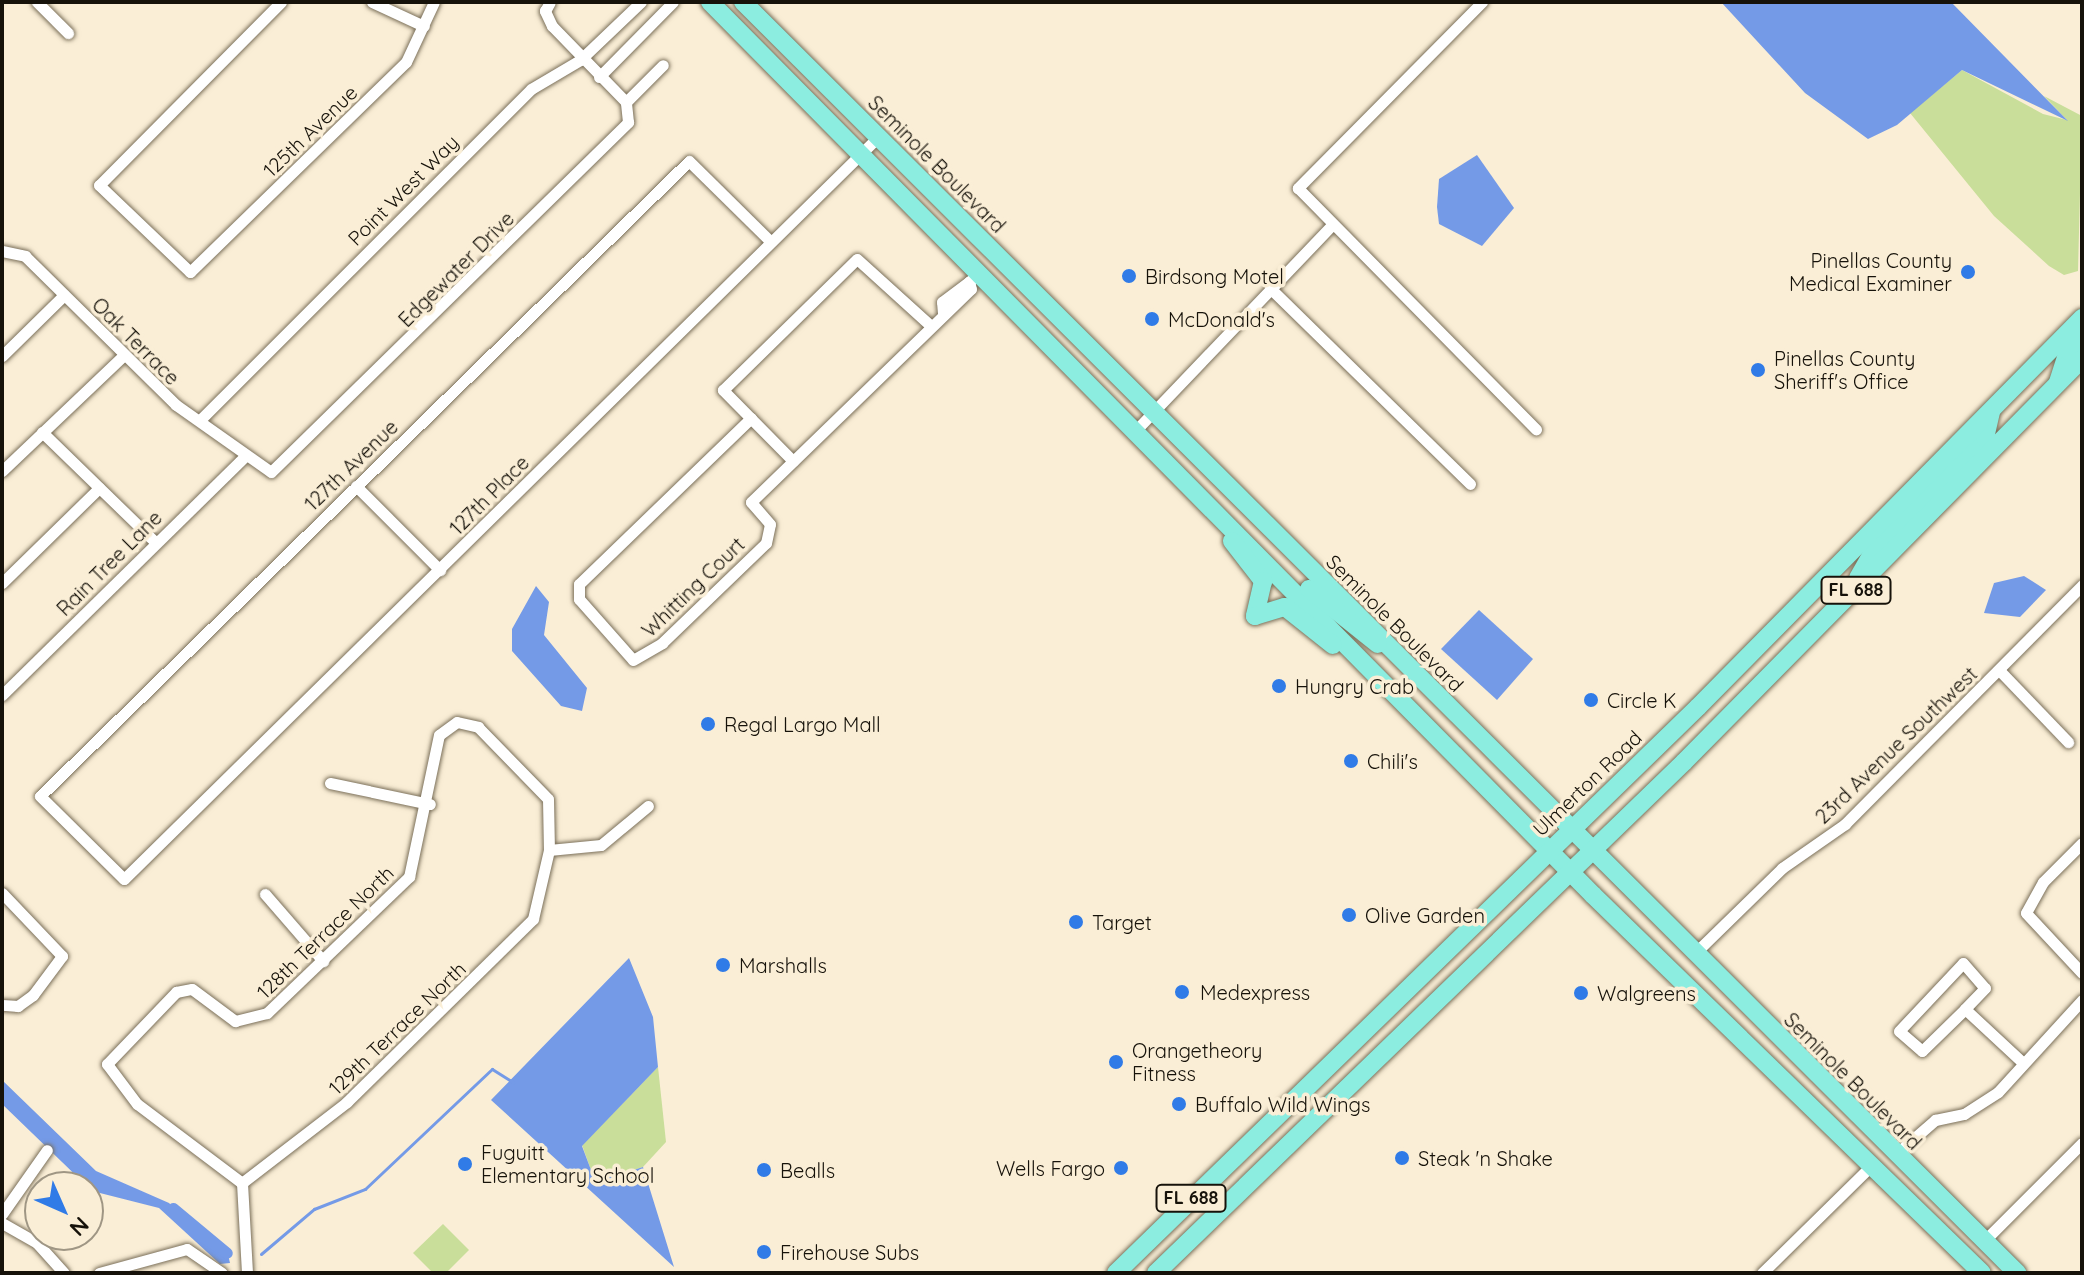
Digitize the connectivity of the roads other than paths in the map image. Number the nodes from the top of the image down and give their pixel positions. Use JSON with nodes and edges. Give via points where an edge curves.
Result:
{"nodes":[{"id":1,"x":37,"y":2,"type":"edge"},
{"id":2,"x":281,"y":2,"type":"edge"},
{"id":3,"x":372,"y":2,"type":"edge"},
{"id":4,"x":434,"y":2,"type":"edge"},
{"id":5,"x":550,"y":2,"type":"edge"},
{"id":6,"x":641,"y":2,"type":"edge"},
{"id":7,"x":673,"y":2,"type":"edge"},
{"id":8,"x":710,"y":2,"type":"edge"},
{"id":9,"x":743,"y":2,"type":"edge"},
{"id":10,"x":1482,"y":2,"type":"edge"},
{"id":11,"x":424,"y":26,"type":"junction"},
{"id":12,"x":68,"y":33,"type":"dead end"},
{"id":13,"x":580,"y":60,"type":"junction"},
{"id":14,"x":663,"y":65,"type":"dead end"},
{"id":15,"x":599,"y":77,"type":"junction"},
{"id":16,"x":626,"y":102,"type":"junction"},
{"id":17,"x":878,"y":137,"type":"junction"},
{"id":18,"x":861,"y":153,"type":"junction"},
{"id":19,"x":1330,"y":227,"type":"junction"},
{"id":20,"x":769,"y":240,"type":"junction"},
{"id":21,"x":4,"y":250,"type":"edge"},
{"id":22,"x":974,"y":277,"type":"junction"},
{"id":23,"x":1270,"y":288,"type":"junction"},
{"id":24,"x":64,"y":295,"type":"junction"},
{"id":25,"x":2082,"y":318,"type":"edge"},
{"id":26,"x":931,"y":326,"type":"junction"},
{"id":27,"x":2082,"y":336,"type":"edge"},
{"id":28,"x":124,"y":355,"type":"junction"},
{"id":29,"x":2,"y":356,"type":"edge"},
{"id":30,"x":2082,"y":359,"type":"edge"},
{"id":31,"x":2057,"y":384,"type":"junction"},
{"id":32,"x":1150,"y":408,"type":"junction"},
{"id":33,"x":1991,"y":412,"type":"junction"},
{"id":34,"x":2027,"y":416,"type":"junction"},
{"id":35,"x":202,"y":418,"type":"junction"},
{"id":36,"x":751,"y":418,"type":"junction"},
{"id":37,"x":1137,"y":429,"type":"junction"},
{"id":38,"x":1536,"y":429,"type":"dead end"},
{"id":39,"x":42,"y":432,"type":"junction"},
{"id":40,"x":243,"y":458,"type":"junction"},
{"id":41,"x":793,"y":461,"type":"junction"},
{"id":42,"x":2,"y":471,"type":"edge"},
{"id":43,"x":1182,"y":476,"type":"junction"},
{"id":44,"x":1470,"y":484,"type":"dead end"},
{"id":45,"x":356,"y":486,"type":"junction"},
{"id":46,"x":99,"y":488,"type":"junction"},
{"id":47,"x":155,"y":542,"type":"junction"},
{"id":48,"x":440,"y":570,"type":"junction"},
{"id":49,"x":1281,"y":576,"type":"junction"},
{"id":50,"x":2,"y":583,"type":"edge"},
{"id":51,"x":2082,"y":585,"type":"edge"},
{"id":52,"x":1846,"y":600,"type":"junction"},
{"id":53,"x":1389,"y":648,"type":"junction"},
{"id":54,"x":1999,"y":670,"type":"junction"},
{"id":55,"x":2,"y":695,"type":"edge"},
{"id":56,"x":1409,"y":706,"type":"junction"},
{"id":57,"x":2068,"y":742,"type":"dead end"},
{"id":58,"x":330,"y":783,"type":"dead end"},
{"id":59,"x":548,"y":799,"type":"joint"},
{"id":60,"x":430,"y":804,"type":"junction"},
{"id":61,"x":648,"y":806,"type":"dead end"},
{"id":62,"x":1570,"y":830,"type":"junction"},
{"id":63,"x":2082,"y":843,"type":"edge"},
{"id":64,"x":549,"y":850,"type":"junction"},
{"id":65,"x":1549,"y":850,"type":"junction"},
{"id":66,"x":1590,"y":851,"type":"junction"},
{"id":67,"x":1569,"y":871,"type":"junction"},
{"id":68,"x":124,"y":879,"type":"joint"},
{"id":69,"x":2,"y":893,"type":"edge"},
{"id":70,"x":265,"y":894,"type":"dead end"},
{"id":71,"x":1694,"y":955,"type":"junction"},
{"id":72,"x":323,"y":961,"type":"junction"},
{"id":73,"x":2082,"y":973,"type":"edge"},
{"id":74,"x":2082,"y":1000,"type":"edge"},
{"id":75,"x":2,"y":1005,"type":"edge"},
{"id":76,"x":1965,"y":1009,"type":"junction"},
{"id":77,"x":2021,"y":1061,"type":"junction"},
{"id":78,"x":2082,"y":1143,"type":"edge"},
{"id":79,"x":47,"y":1150,"type":"dead end"},
{"id":80,"x":1896,"y":1154,"type":"junction"},
{"id":81,"x":1870,"y":1167,"type":"junction"},
{"id":82,"x":242,"y":1183,"type":"junction"},
{"id":83,"x":2,"y":1214,"type":"edge"},
{"id":84,"x":1927,"y":1219,"type":"junction"},
{"id":85,"x":2,"y":1223,"type":"edge"},
{"id":86,"x":24,"y":1232,"type":"edge"},
{"id":87,"x":1984,"y":1241,"type":"junction"},
{"id":88,"x":48,"y":1251,"type":"edge"},
{"id":89,"x":1125,"y":1270,"type":"edge"},
{"id":90,"x":64,"y":1273,"type":"edge"},
{"id":91,"x":99,"y":1273,"type":"edge"},
{"id":92,"x":222,"y":1273,"type":"edge"},
{"id":93,"x":247,"y":1273,"type":"edge"},
{"id":94,"x":1156,"y":1273,"type":"edge"},
{"id":95,"x":1762,"y":1273,"type":"edge"},
{"id":96,"x":1982,"y":1273,"type":"edge"},
{"id":97,"x":2017,"y":1273,"type":"edge"}],
"edges":[{"from":1,"to":12,"type":"street"},
{"from":2,"to":11,"type":"street","name":"125th Avenue","via":[[99,185],[190,272],[406,62]]},
{"from":3,"to":11,"type":"street"},
{"from":4,"to":11,"type":"street","name":"125th Avenue"},
{"from":5,"to":13,"type":"street","via":[[545,11],[552,26]]},
{"from":6,"to":13,"type":"street","name":"Point West Way"},
{"from":7,"to":15,"type":"street"},
{"from":8,"to":18,"type":"main road"},
{"from":9,"to":17,"type":"main road","name":"Seminole Boulevard"},
{"from":10,"to":19,"type":"street","via":[[1301,182],[1299,195]]},
{"from":13,"to":15,"type":"street"},
{"from":13,"to":35,"type":"street","name":"Point West Way","via":[[531,89]]},
{"from":14,"to":16,"type":"street"},
{"from":15,"to":16,"type":"street"},
{"from":16,"to":40,"type":"street","name":"Edgewater Drive","via":[[628,122],[307,445],[271,472]]},
{"from":17,"to":18,"type":"street","name":"127th Place"},
{"from":17,"to":32,"type":"main road","name":"Seminole Boulevard"},
{"from":18,"to":20,"type":"street","name":"127th Place"},
{"from":18,"to":22,"type":"main road"},
{"from":19,"to":23,"type":"street"},
{"from":19,"to":38,"type":"street"},
{"from":20,"to":45,"type":"street","name":"127th Avenue","via":[[689,161]]},
{"from":20,"to":48,"type":"street","name":"127th Place"},
{"from":21,"to":24,"type":"street","name":"Oak Terrace"},
{"from":22,"to":26,"type":"street","name":"Whitting Court"},
{"from":22,"to":37,"type":"main road"},
{"from":23,"to":32,"type":"street"},
{"from":23,"to":44,"type":"street"},
{"from":24,"to":28,"type":"street","name":"Oak Terrace"},
{"from":24,"to":29,"type":"street"},
{"from":25,"to":33,"type":"main road","name":"Ulmerton Road","number":"FL 688"},
{"from":26,"to":36,"type":"street","via":[[857,259],[723,390]]},
{"from":26,"to":41,"type":"street","name":"Whitting Court"},
{"from":27,"to":31,"type":"main road","via":[[2068,351]]},
{"from":28,"to":35,"type":"street","name":"Oak Terrace","via":[[176,405]]},
{"from":28,"to":39,"type":"street"},
{"from":30,"to":31,"type":"main road","number":"FL 688"},
{"from":31,"to":34,"type":"main road","number":"FL 688"},
{"from":32,"to":37,"type":"street"},
{"from":32,"to":53,"type":"main road","name":"Seminole Boulevard"},
{"from":33,"to":34,"type":"main road"},
{"from":33,"to":52,"type":"main road","via":[[1985,438],[1872,554]]},
{"from":33,"to":62,"type":"main road","name":"Ulmerton Road","number":"FL 688"},
{"from":34,"to":52,"type":"main road","number":"FL 688"},
{"from":35,"to":40,"type":"street","name":"Oak Terrace"},
{"from":36,"to":41,"type":"street"},
{"from":36,"to":41,"type":"street","name":"Whitting Court","via":[[579,584],[579,599],[620,651],[643,660],[766,543],[770,524],[751,502]]},
{"from":37,"to":43,"type":"main road"},
{"from":39,"to":42,"type":"street"},
{"from":39,"to":46,"type":"street"},
{"from":40,"to":47,"type":"street","name":"Rain Tree Lane"},
{"from":43,"to":49,"type":"main road"},
{"from":43,"to":56,"type":"main road","via":[[1263,581],[1255,616],[1277,606],[1293,611]]},
{"from":45,"to":48,"type":"street"},
{"from":45,"to":68,"type":"street","name":"127th Avenue","via":[[40,796]]},
{"from":46,"to":47,"type":"street"},
{"from":46,"to":50,"type":"street"},
{"from":47,"to":55,"type":"street","name":"Rain Tree Lane"},
{"from":48,"to":68,"type":"street","name":"127th Place"},
{"from":49,"to":53,"type":"main road","via":[[1311,589],[1363,639]]},
{"from":49,"to":56,"type":"main road"},
{"from":51,"to":54,"type":"street","name":"23rd Avenue Southwest"},
{"from":52,"to":66,"type":"main road","number":"FL 688"},
{"from":53,"to":62,"type":"main road","name":"Seminole Boulevard"},
{"from":54,"to":57,"type":"street"},
{"from":54,"to":71,"type":"street","name":"23rd Avenue Southwest","via":[[1845,824],[1782,868]]},
{"from":56,"to":65,"type":"main road"},
{"from":58,"to":60,"type":"street"},
{"from":59,"to":60,"type":"street","name":"128th Terrace North","via":[[478,727],[457,722],[439,735]]},
{"from":59,"to":64,"type":"street","name":"129th Terrace North"},
{"from":60,"to":72,"type":"street","name":"128th Terrace North","via":[[409,877]]},
{"from":61,"to":64,"type":"street","via":[[601,845]]},
{"from":62,"to":65,"type":"main road","name":"Ulmerton Road","number":"FL 688"},
{"from":62,"to":66,"type":"main road","name":"Seminole Boulevard"},
{"from":63,"to":73,"type":"street","via":[[2043,882],[2026,913]]},
{"from":64,"to":82,"type":"street","name":"129th Terrace North","via":[[533,919],[347,1102]]},
{"from":65,"to":67,"type":"main road"},
{"from":65,"to":89,"type":"main road","name":"Ulmerton Road","number":"FL 688"},
{"from":66,"to":67,"type":"main road","number":"FL 688"},
{"from":66,"to":71,"type":"main road","name":"Seminole Boulevard"},
{"from":67,"to":81,"type":"main road"},
{"from":67,"to":94,"type":"main road","number":"FL 688"},
{"from":69,"to":75,"type":"street","via":[[62,956],[33,995],[18,1006]]},
{"from":70,"to":72,"type":"street"},
{"from":71,"to":80,"type":"main road","name":"Seminole Boulevard"},
{"from":72,"to":82,"type":"street","name":"128th Terrace North","via":[[253,1021],[235,1021],[192,989],[176,992],[107,1064],[112,1078]]},
{"from":74,"to":77,"type":"street"},
{"from":76,"to":76,"type":"street","via":[[1984,985],[1960,964],[1899,1031],[1922,1051]]},
{"from":76,"to":77,"type":"street"},
{"from":77,"to":80,"type":"street","via":[[1998,1092],[1964,1114],[1935,1120]]},
{"from":78,"to":87,"type":"street"},
{"from":79,"to":83,"type":"street"},
{"from":80,"to":81,"type":"main road"},
{"from":80,"to":87,"type":"main road","name":"Seminole Boulevard"},
{"from":81,"to":84,"type":"main road"},
{"from":81,"to":95,"type":"street"},
{"from":82,"to":93,"type":"street"},
{"from":84,"to":87,"type":"main road"},
{"from":84,"to":96,"type":"main road"},
{"from":85,"to":86,"type":"street"},
{"from":87,"to":97,"type":"main road","name":"Seminole Boulevard"},
{"from":88,"to":90,"type":"street"},
{"from":91,"to":92,"type":"street","via":[[187,1249]]}]}
